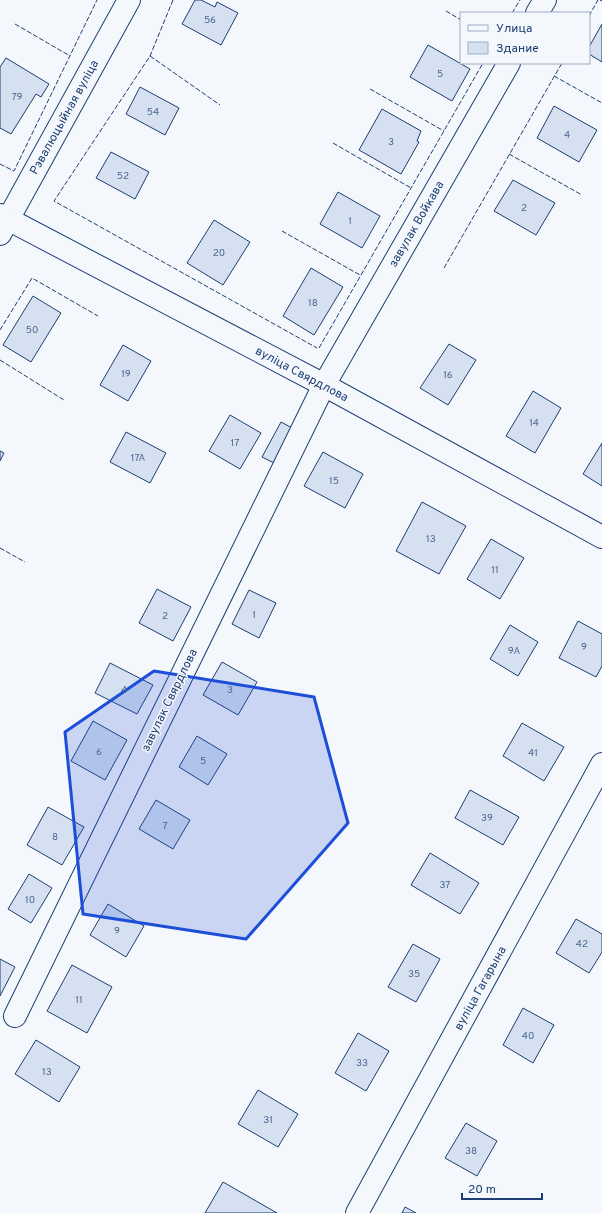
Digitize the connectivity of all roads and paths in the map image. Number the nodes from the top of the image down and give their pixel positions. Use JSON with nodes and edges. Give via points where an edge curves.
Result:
{"nodes":[{"id":1,"x":129,"y":0,"type":"edge"},
{"id":2,"x":545,"y":0,"type":"edge"},
{"id":3,"x":538,"y":12,"type":"edge"},
{"id":4,"x":507,"y":64,"type":"edge"},
{"id":5,"x":3,"y":223,"type":"edge"},
{"id":6,"x":324,"y":385,"type":"junction"},
{"id":7,"x":602,"y":537,"type":"edge"},
{"id":8,"x":602,"y":764,"type":"edge"},
{"id":9,"x":15,"y":1016,"type":"dead end"},
{"id":10,"x":357,"y":1213,"type":"edge"}],
"edges":[{"from":1,"to":5,"type":"street","name":"Рэвалюцыйная вуліца"},
{"from":2,"to":3,"type":"street"},
{"from":4,"to":6,"type":"street","name":"завулак Войкава"},
{"from":5,"to":6,"type":"street","name":"вуліца Свярдлова"},
{"from":6,"to":7,"type":"street","name":"вуліца Свярдлова"},
{"from":6,"to":9,"type":"street","name":"завулак Свярдлова"},
{"from":8,"to":10,"type":"street","name":"вуліца Гагарына"}]}
